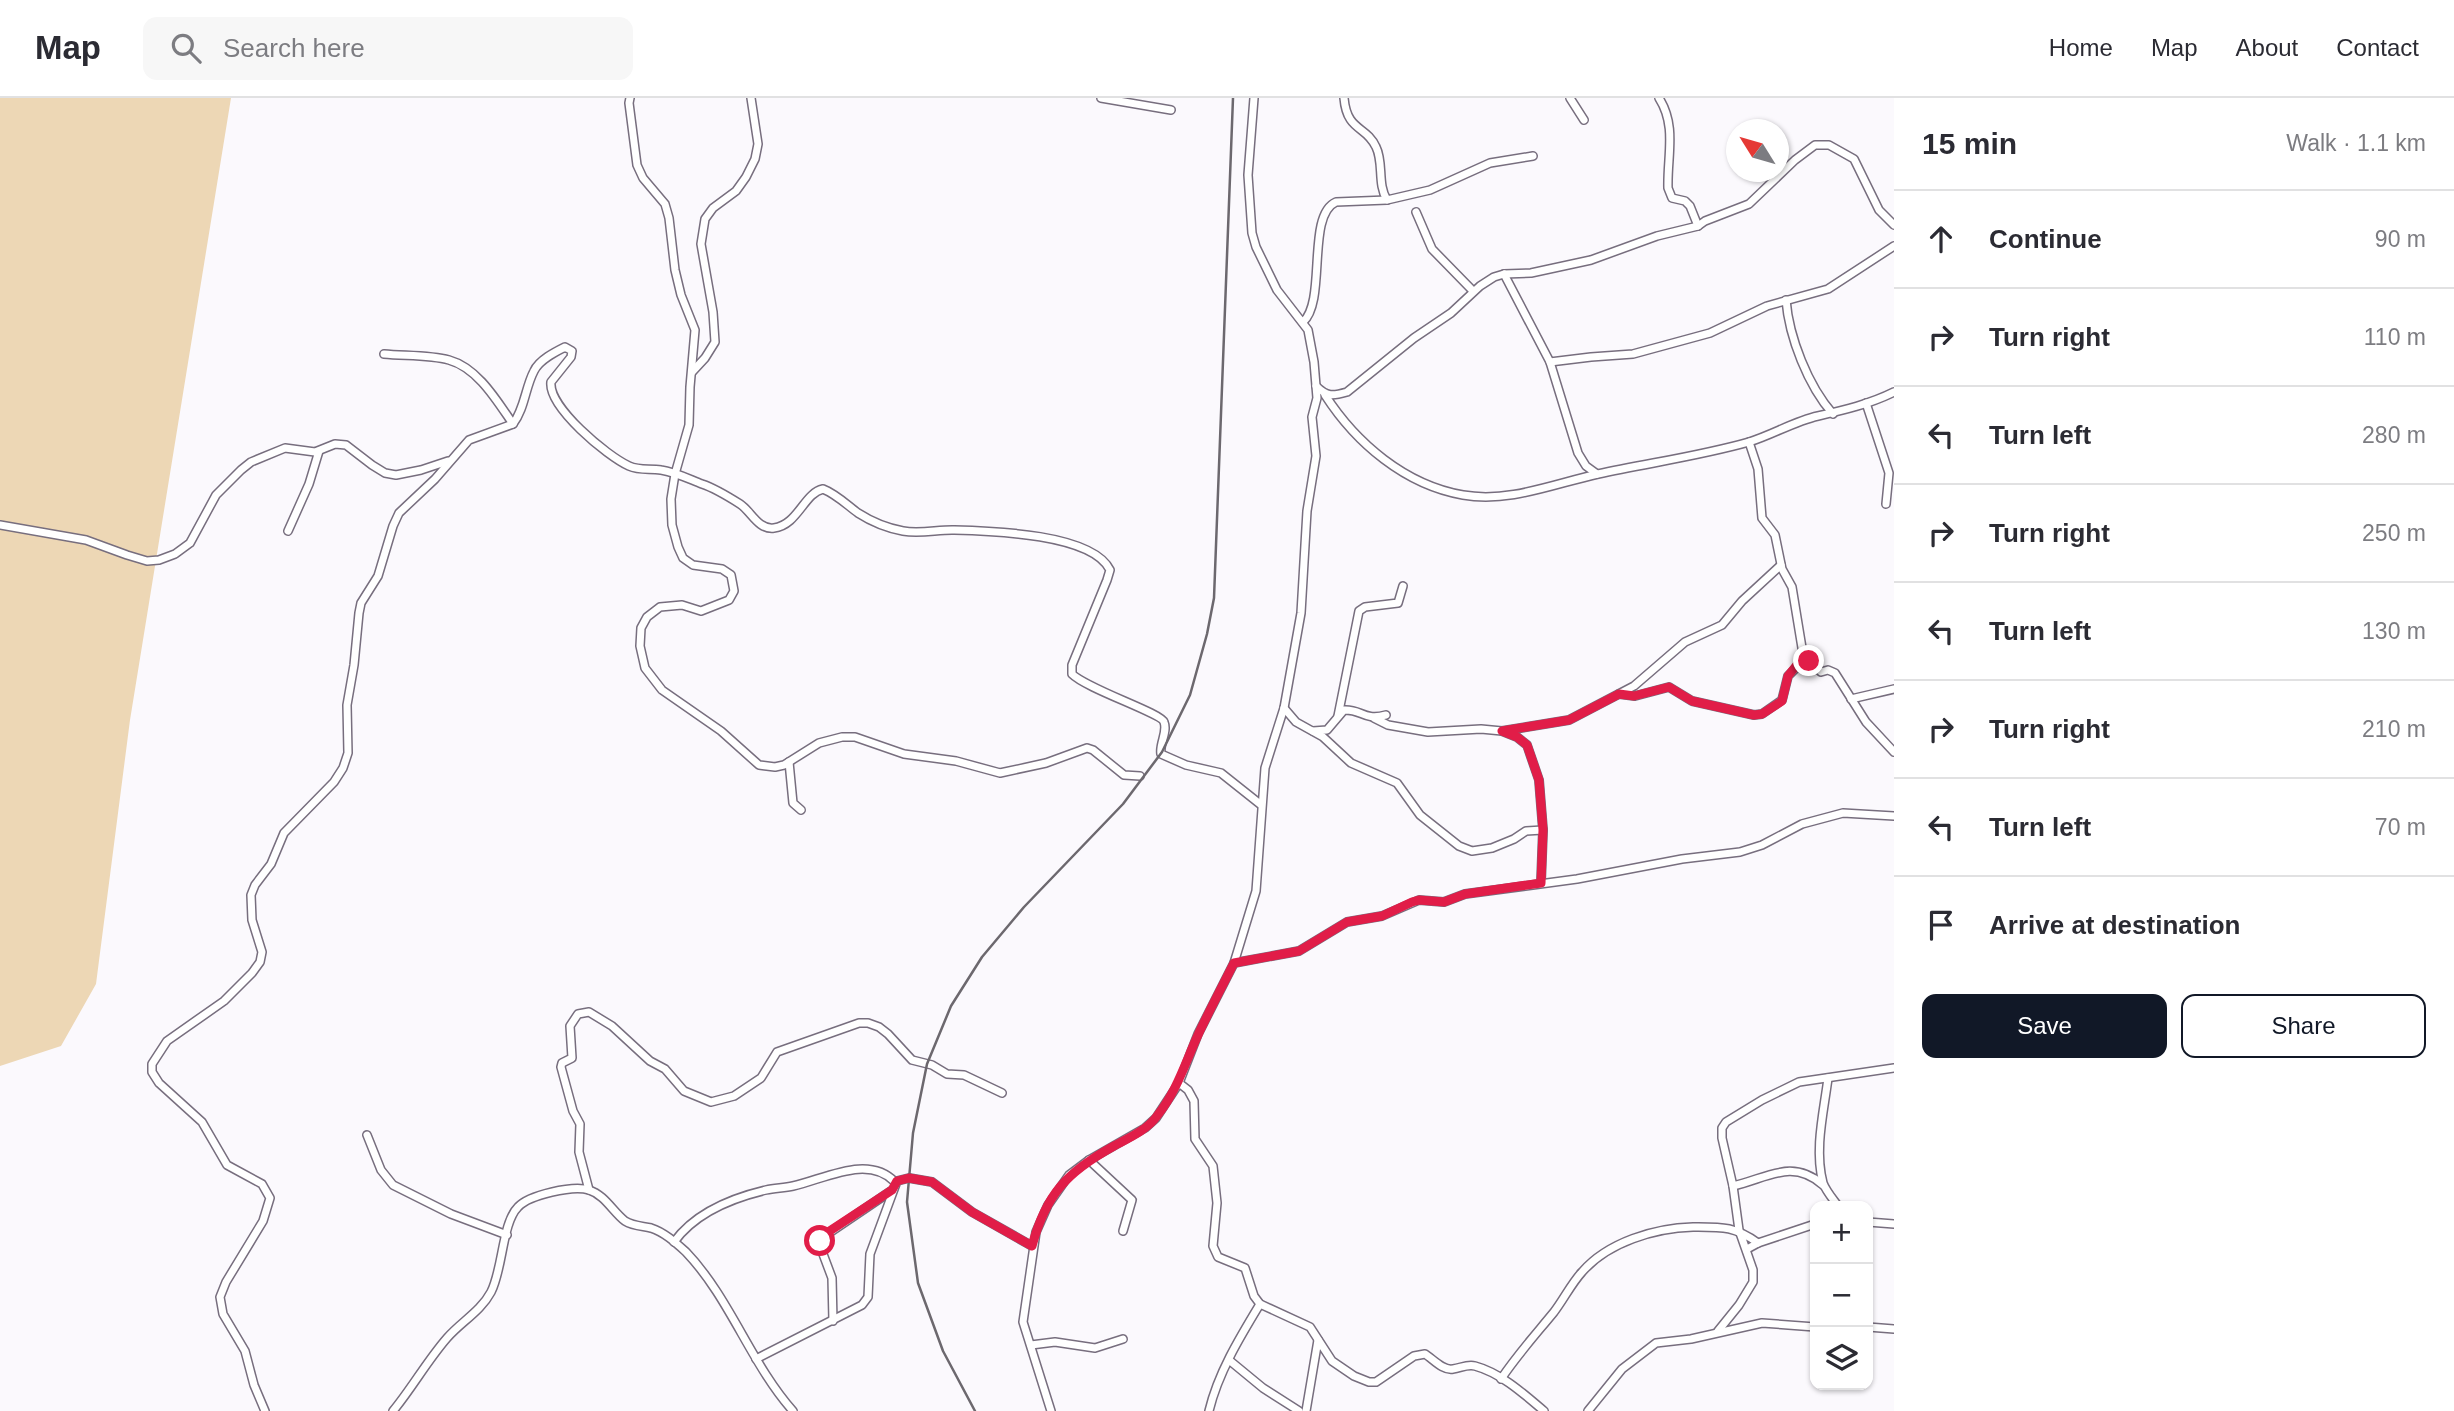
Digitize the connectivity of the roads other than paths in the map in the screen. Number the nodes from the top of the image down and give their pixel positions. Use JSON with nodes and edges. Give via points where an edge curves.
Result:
{"nodes":[{"id":1,"x":630,"y":98,"type":"edge"},
{"id":2,"x":751,"y":98,"type":"edge"},
{"id":3,"x":1101,"y":98,"type":"edge"},
{"id":4,"x":1254,"y":98,"type":"edge"},
{"id":5,"x":1344,"y":98,"type":"edge"},
{"id":6,"x":1570,"y":98,"type":"edge"},
{"id":7,"x":1659,"y":98,"type":"edge"},
{"id":8,"x":1171,"y":110,"type":"dead end"},
{"id":9,"x":1584,"y":120,"type":"dead end"},
{"id":10,"x":1533,"y":156,"type":"dead end"},
{"id":11,"x":1387,"y":200,"type":"junction"},
{"id":12,"x":1416,"y":212,"type":"dead end"},
{"id":13,"x":1894,"y":225,"type":"edge"},
{"id":14,"x":1698,"y":226,"type":"junction"},
{"id":15,"x":1894,"y":246,"type":"edge"},
{"id":16,"x":1504,"y":274,"type":"junction"},
{"id":17,"x":1474,"y":291,"type":"junction"},
{"id":18,"x":1786,"y":300,"type":"junction"},
{"id":19,"x":1303,"y":322,"type":"junction"},
{"id":20,"x":384,"y":354,"type":"dead end"},
{"id":21,"x":1550,"y":362,"type":"junction"},
{"id":22,"x":691,"y":373,"type":"junction"},
{"id":23,"x":1316,"y":386,"type":"junction"},
{"id":24,"x":1894,"y":391,"type":"edge"},
{"id":25,"x":1325,"y":395,"type":"junction"},
{"id":26,"x":1866,"y":403,"type":"junction"},
{"id":27,"x":1833,"y":414,"type":"junction"},
{"id":28,"x":513,"y":424,"type":"junction"},
{"id":29,"x":1749,"y":442,"type":"junction"},
{"id":30,"x":319,"y":451,"type":"junction"},
{"id":31,"x":452,"y":459,"type":"junction"},
{"id":32,"x":675,"y":474,"type":"junction"},
{"id":33,"x":1597,"y":474,"type":"junction"},
{"id":34,"x":1886,"y":503,"type":"dead end"},
{"id":35,"x":0,"y":525,"type":"edge"},
{"id":36,"x":288,"y":531,"type":"dead end"},
{"id":37,"x":1781,"y":565,"type":"junction"},
{"id":38,"x":1403,"y":586,"type":"dead end"},
{"id":39,"x":1804,"y":656,"type":"junction"},
{"id":40,"x":1894,"y":690,"type":"edge"},
{"id":41,"x":1619,"y":694,"type":"junction"},
{"id":42,"x":1851,"y":699,"type":"junction"},
{"id":43,"x":1284,"y":708,"type":"junction"},
{"id":44,"x":1386,"y":715,"type":"dead end"},
{"id":45,"x":1338,"y":716,"type":"junction"},
{"id":46,"x":1374,"y":718,"type":"junction"},
{"id":47,"x":1312,"y":731,"type":"junction"},
{"id":48,"x":1502,"y":731,"type":"junction"},
{"id":49,"x":1894,"y":752,"type":"edge"},
{"id":50,"x":789,"y":762,"type":"junction"},
{"id":51,"x":1140,"y":776,"type":"dead end"},
{"id":52,"x":1261,"y":804,"type":"junction"},
{"id":53,"x":801,"y":810,"type":"dead end"},
{"id":54,"x":1894,"y":816,"type":"edge"},
{"id":55,"x":1543,"y":830,"type":"junction"},
{"id":56,"x":1541,"y":883,"type":"junction"},
{"id":57,"x":1234,"y":963,"type":"junction"},
{"id":58,"x":1894,"y":1068,"type":"edge"},
{"id":59,"x":1828,"y":1078,"type":"junction"},
{"id":60,"x":1179,"y":1083,"type":"junction"},
{"id":61,"x":1002,"y":1093,"type":"dead end"},
{"id":62,"x":367,"y":1135,"type":"dead end"},
{"id":63,"x":1088,"y":1160,"type":"junction"},
{"id":64,"x":1824,"y":1185,"type":"junction"},
{"id":65,"x":893,"y":1186,"type":"junction"},
{"id":66,"x":1733,"y":1186,"type":"junction"},
{"id":67,"x":589,"y":1190,"type":"junction"},
{"id":68,"x":1835,"y":1201,"type":"edge"},
{"id":69,"x":1873,"y":1222,"type":"edge"},
{"id":70,"x":1894,"y":1224,"type":"edge"},
{"id":71,"x":1810,"y":1226,"type":"edge"},
{"id":72,"x":1739,"y":1230,"type":"junction"},
{"id":73,"x":1123,"y":1231,"type":"dead end"},
{"id":74,"x":507,"y":1236,"type":"junction"},
{"id":75,"x":674,"y":1242,"type":"junction"},
{"id":76,"x":1758,"y":1243,"type":"junction"},
{"id":77,"x":1032,"y":1246,"type":"junction"},
{"id":78,"x":1747,"y":1249,"type":"junction"},
{"id":79,"x":1260,"y":1304,"type":"junction"},
{"id":80,"x":833,"y":1321,"type":"junction"},
{"id":81,"x":1810,"y":1327,"type":"edge"},
{"id":82,"x":1873,"y":1327,"type":"edge"},
{"id":83,"x":1894,"y":1329,"type":"edge"},
{"id":84,"x":1718,"y":1331,"type":"junction"},
{"id":85,"x":1123,"y":1339,"type":"dead end"},
{"id":86,"x":1318,"y":1340,"type":"junction"},
{"id":87,"x":1031,"y":1345,"type":"junction"},
{"id":88,"x":756,"y":1359,"type":"junction"},
{"id":89,"x":1229,"y":1360,"type":"junction"},
{"id":90,"x":1501,"y":1379,"type":"junction"},
{"id":91,"x":265,"y":1411,"type":"edge"},
{"id":92,"x":393,"y":1411,"type":"edge"},
{"id":93,"x":793,"y":1411,"type":"edge"},
{"id":94,"x":1051,"y":1411,"type":"edge"},
{"id":95,"x":1209,"y":1411,"type":"edge"},
{"id":96,"x":1299,"y":1411,"type":"edge"},
{"id":97,"x":1306,"y":1411,"type":"edge"},
{"id":98,"x":1544,"y":1411,"type":"edge"},
{"id":99,"x":1587,"y":1411,"type":"edge"}],
"edges":[{"from":1,"to":22,"type":"street","via":[[637,165],[665,204],[675,270],[695,330]]},
{"from":2,"to":22,"type":"street","via":[[758,144],[751,169],[736,191],[705,219],[701,244],[715,342]]},
{"from":3,"to":8,"type":"street"},
{"from":4,"to":19,"type":"street","via":[[1248,175],[1252,233],[1277,290]]},
{"from":5,"to":11,"type":"street","via":[[1347,116],[1376,146]]},
{"from":6,"to":9,"type":"street"},
{"from":7,"to":14,"type":"street","via":[[1668,113],[1668,188],[1672,198],[1690,206]]},
{"from":10,"to":11,"type":"street","via":[[1490,163],[1430,190]]},
{"from":11,"to":19,"type":"street","via":[[1330,204],[1321,231],[1312,311]]},
{"from":12,"to":17,"type":"street","via":[[1432,249]]},
{"from":13,"to":14,"type":"street","via":[[1879,210],[1854,159],[1822,144],[1808,149],[1749,204]]},
{"from":14,"to":16,"type":"street","via":[[1591,260]]},
{"from":15,"to":18,"type":"street","via":[[1828,289]]},
{"from":16,"to":17,"type":"street"},
{"from":16,"to":21,"type":"street"},
{"from":17,"to":25,"type":"street","via":[[1347,392]]},
{"from":18,"to":21,"type":"street","via":[[1710,332],[1633,354]]},
{"from":18,"to":27,"type":"street","via":[[1810,382]]},
{"from":19,"to":23,"type":"street","via":[[1310,338]]},
{"from":20,"to":28,"type":"street","via":[[448,360],[464,367]]},
{"from":21,"to":33,"type":"street","via":[[1578,453]]},
{"from":22,"to":32,"type":"street","via":[[689,425]]},
{"from":23,"to":25,"type":"street"},
{"from":23,"to":43,"type":"street","via":[[1312,417],[1316,456],[1307,511],[1301,613]]},
{"from":24,"to":26,"type":"street"},
{"from":25,"to":33,"type":"street","via":[[1357,436],[1414,480],[1430,486],[1462,495],[1510,496]]},
{"from":26,"to":27,"type":"street"},
{"from":26,"to":34,"type":"street","via":[[1889,473]]},
{"from":27,"to":29,"type":"street"},
{"from":28,"to":31,"type":"street","via":[[474,437]]},
{"from":28,"to":32,"type":"street","via":[[535,368],[565,347],[572,351],[571,357],[551,386],[559,407],[589,438],[622,462],[641,470]]},
{"from":29,"to":33,"type":"street"},
{"from":29,"to":37,"type":"street","via":[[1758,468],[1762,518],[1776,535]]},
{"from":30,"to":31,"type":"street","via":[[346,445],[379,469],[396,475]]},
{"from":30,"to":35,"type":"street","via":[[288,447],[251,462],[216,495],[190,543],[159,561],[86,540]]},
{"from":30,"to":36,"type":"street"},
{"from":31,"to":91,"type":"street","via":[[399,513],[378,576],[362,603],[347,705],[344,768],[284,833],[271,864],[255,885],[250,909],[262,952],[260,962],[224,1001],[167,1041],[152,1063],[159,1083],[202,1122],[227,1165],[262,1184],[270,1198],[263,1221],[220,1297]]},
{"from":32,"to":50,"type":"street","via":[[672,525],[683,558],[692,565],[722,569],[731,575],[734,591],[729,600],[701,611],[682,605],[660,607],[647,617],[640,646],[645,668],[662,690],[721,731],[753,761],[775,767]]},
{"from":32,"to":52,"type":"street","via":[[740,504],[769,528],[790,520],[823,489],[872,521],[906,532],[1002,533],[1049,538],[1082,548],[1110,570],[1072,674],[1117,700],[1159,716],[1164,725],[1161,754],[1221,774]]},
{"from":37,"to":39,"type":"street","via":[[1792,587]]},
{"from":37,"to":41,"type":"street","via":[[1722,625],[1685,642],[1644,679]]},
{"from":38,"to":45,"type":"street","via":[[1398,603],[1359,611]]},
{"from":39,"to":41,"type":"street","via":[[1788,676],[1782,701],[1760,715],[1692,701],[1669,687],[1634,696]]},
{"from":39,"to":42,"type":"street","via":[[1821,672],[1835,673]]},
{"from":40,"to":42,"type":"street"},
{"from":41,"to":48,"type":"street","via":[[1569,720]]},
{"from":42,"to":49,"type":"street"},
{"from":43,"to":47,"type":"street"},
{"from":43,"to":52,"type":"street","via":[[1265,768]]},
{"from":44,"to":46,"type":"street"},
{"from":45,"to":46,"type":"street","via":[[1349,709]]},
{"from":45,"to":47,"type":"street","via":[[1327,730]]},
{"from":46,"to":48,"type":"street","via":[[1428,732]]},
{"from":47,"to":55,"type":"street","via":[[1351,762],[1397,783],[1420,815],[1467,850],[1492,848],[1526,831]]},
{"from":48,"to":55,"type":"street","via":[[1527,745],[1539,780]]},
{"from":50,"to":51,"type":"street","via":[[825,740],[855,737],[904,754],[956,761],[1000,774],[1087,748],[1124,775]]},
{"from":50,"to":53,"type":"street","via":[[793,803]]},
{"from":52,"to":57,"type":"street","via":[[1256,891]]},
{"from":54,"to":56,"type":"street","via":[[1843,813],[1801,824],[1740,852]]},
{"from":55,"to":56,"type":"street"},
{"from":56,"to":57,"type":"street","via":[[1465,894],[1444,902],[1419,900],[1382,916],[1347,922],[1299,951]]},
{"from":57,"to":60,"type":"street"},
{"from":58,"to":59,"type":"street"},
{"from":59,"to":64,"type":"street","via":[[1820,1151]]},
{"from":59,"to":66,"type":"street","via":[[1799,1082],[1726,1122],[1722,1138]]},
{"from":60,"to":63,"type":"street","via":[[1145,1128]]},
{"from":60,"to":79,"type":"street","via":[[1194,1101],[1195,1139],[1213,1166],[1217,1203],[1213,1246],[1219,1257],[1245,1268]]},
{"from":61,"to":67,"type":"street","via":[[912,1059],[879,1027],[859,1023],[782,1049],[757,1082],[734,1096],[705,1101],[681,1088],[665,1069],[599,1016],[584,1012],[570,1026],[572,1058],[561,1067],[580,1124],[579,1152]]},
{"from":62,"to":74,"type":"street","via":[[385,1178],[393,1185]]},
{"from":63,"to":73,"type":"street","via":[[1132,1200]]},
{"from":63,"to":77,"type":"street","via":[[1056,1191]]},
{"from":64,"to":66,"type":"street","via":[[1795,1170]]},
{"from":64,"to":68,"type":"street"},
{"from":65,"to":75,"type":"street","via":[[885,1172],[856,1169],[766,1190],[704,1214]]},
{"from":65,"to":77,"type":"street","via":[[909,1178],[932,1182],[972,1212]]},
{"from":65,"to":80,"type":"street","via":[[870,1254],[868,1297]]},
{"from":65,"to":80,"type":"street","via":[[820,1239],[831,1278]]},
{"from":66,"to":72,"type":"street"},
{"from":67,"to":74,"type":"street","via":[[529,1199],[510,1219]]},
{"from":67,"to":75,"type":"street","via":[[625,1221],[652,1228]]},
{"from":69,"to":70,"type":"street"},
{"from":71,"to":76,"type":"street"},
{"from":72,"to":76,"type":"street"},
{"from":72,"to":78,"type":"street"},
{"from":72,"to":90,"type":"street","via":[[1672,1228],[1614,1249],[1580,1273],[1566,1298]]},
{"from":74,"to":92,"type":"street","via":[[491,1292],[446,1338]]},
{"from":75,"to":88,"type":"street","via":[[702,1273]]},
{"from":76,"to":78,"type":"street"},
{"from":77,"to":87,"type":"street","via":[[1023,1322]]},
{"from":78,"to":84,"type":"street","via":[[1753,1282]]},
{"from":79,"to":86,"type":"street","via":[[1310,1327]]},
{"from":79,"to":89,"type":"street"},
{"from":80,"to":88,"type":"street"},
{"from":81,"to":84,"type":"street","via":[[1762,1323]]},
{"from":82,"to":83,"type":"street"},
{"from":84,"to":99,"type":"street","via":[[1647,1348],[1622,1369]]},
{"from":85,"to":87,"type":"street","via":[[1096,1348],[1055,1342]]},
{"from":86,"to":90,"type":"street","via":[[1338,1366],[1369,1382],[1381,1380],[1419,1354],[1445,1368],[1474,1366]]},
{"from":86,"to":97,"type":"street"},
{"from":87,"to":94,"type":"street"},
{"from":88,"to":93,"type":"street"},
{"from":89,"to":95,"type":"street"},
{"from":89,"to":96,"type":"street"},
{"from":90,"to":98,"type":"street"}]}
